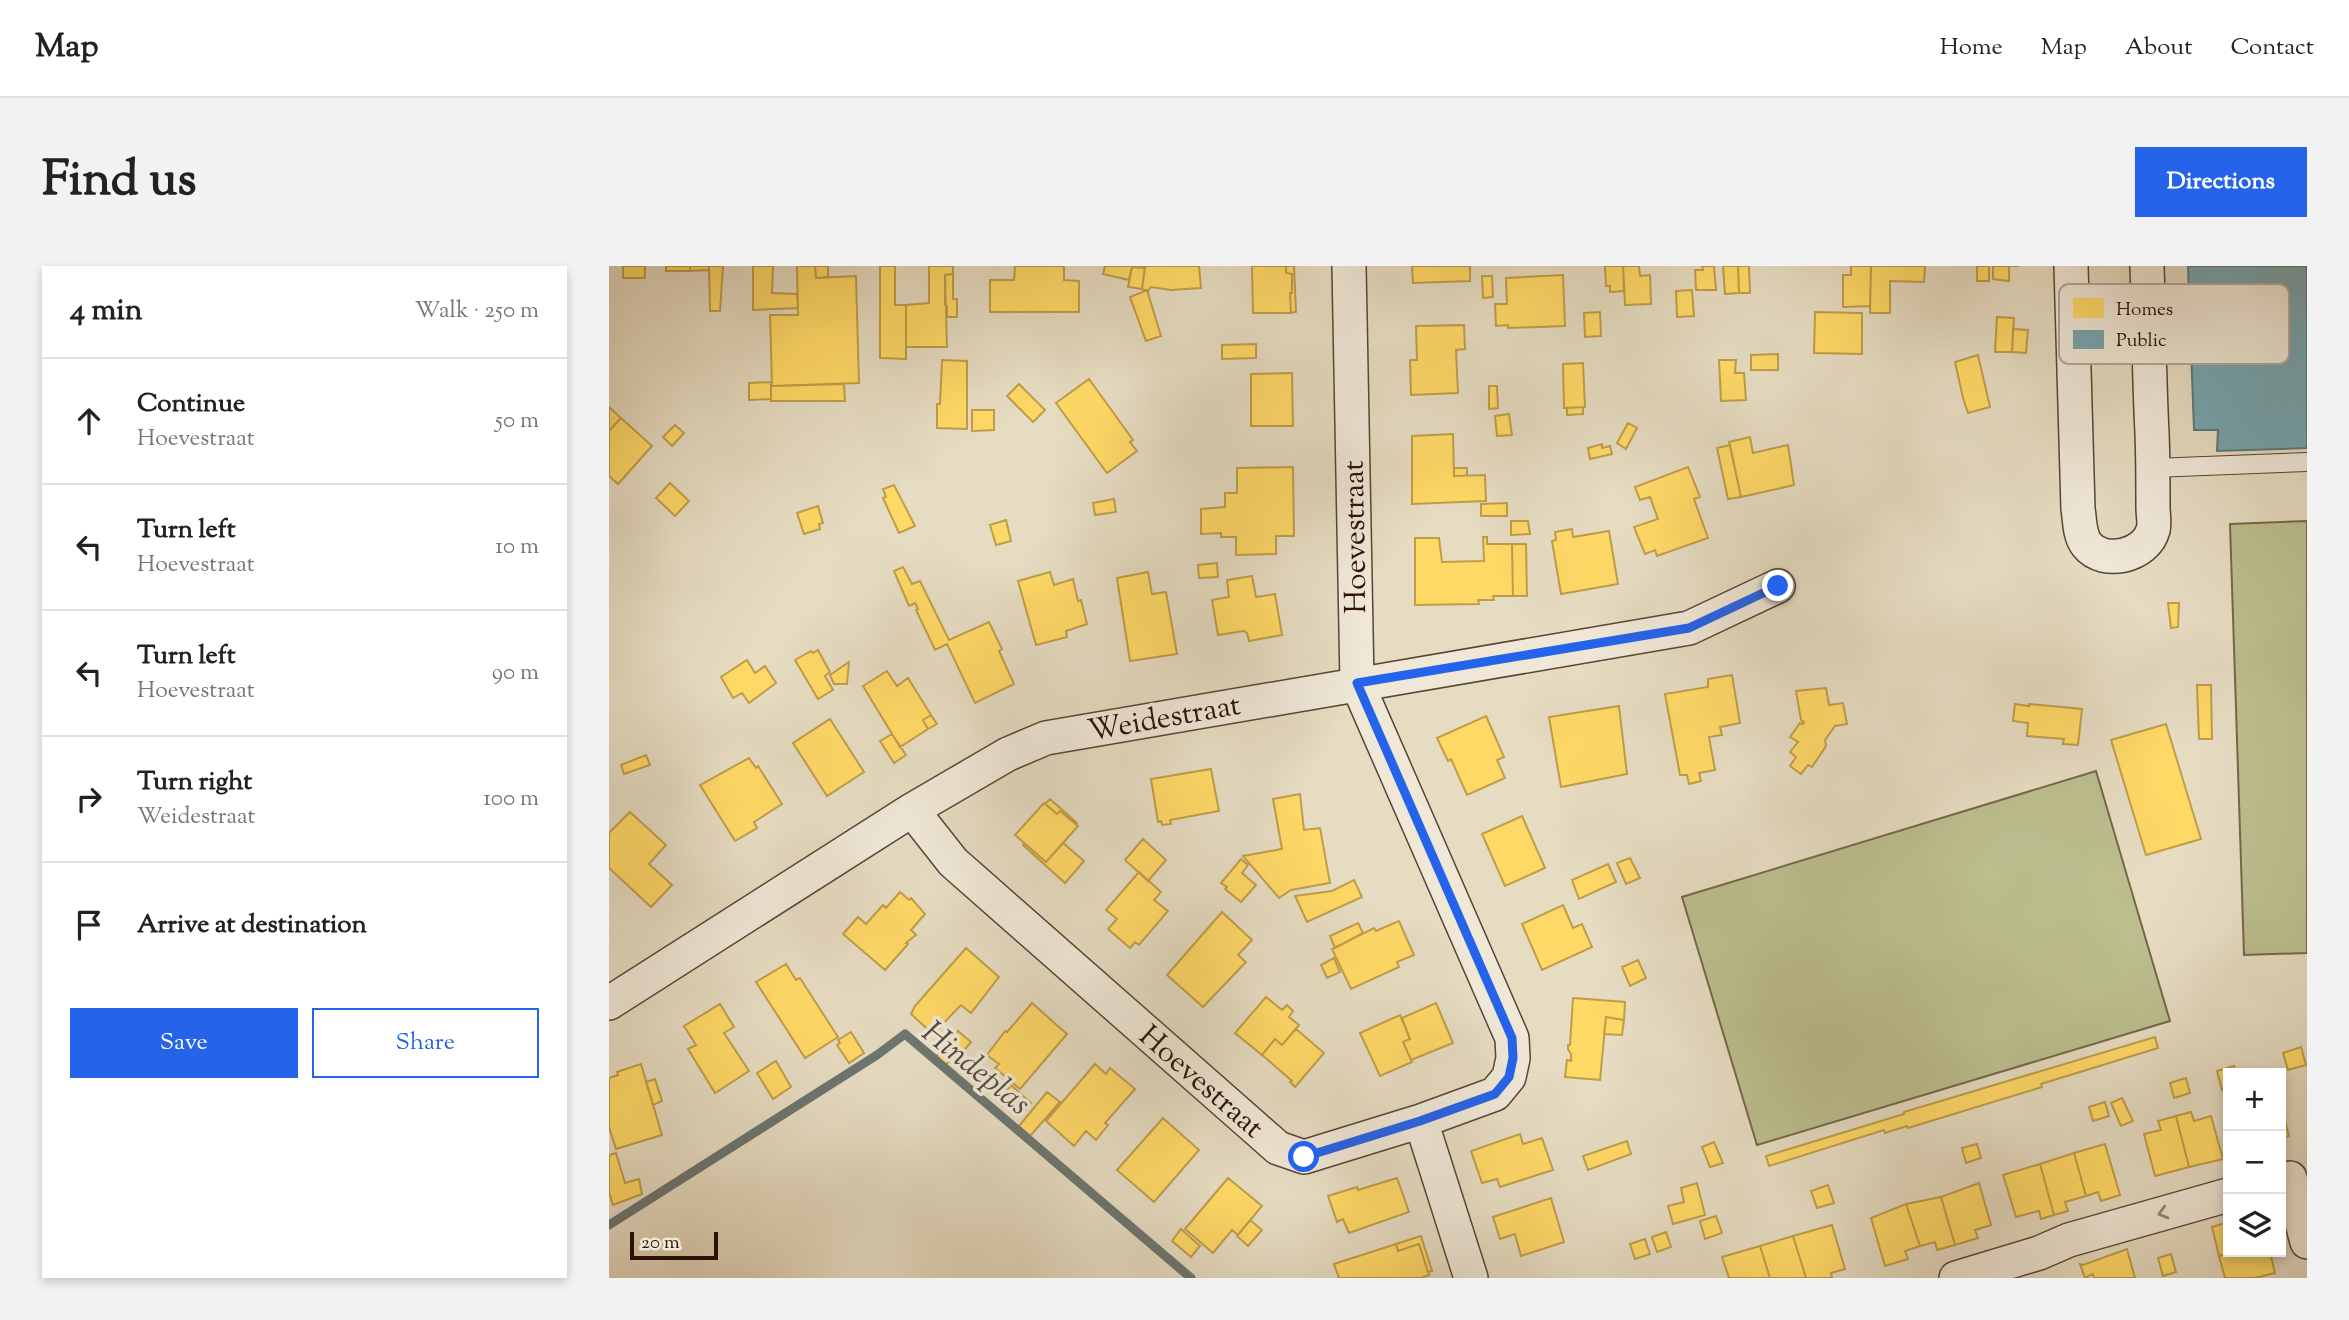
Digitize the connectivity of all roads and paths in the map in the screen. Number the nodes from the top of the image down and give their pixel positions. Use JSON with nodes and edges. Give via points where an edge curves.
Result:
{"nodes":[{"id":1,"x":1349,"y":266,"type":"edge"},
{"id":2,"x":2071,"y":266,"type":"edge"},
{"id":3,"x":2147,"y":266,"type":"edge"},
{"id":4,"x":2072,"y":284,"type":"edge"},
{"id":5,"x":2148,"y":284,"type":"edge"},
{"id":6,"x":2074,"y":364,"type":"edge"},
{"id":7,"x":2150,"y":364,"type":"edge"},
{"id":8,"x":2307,"y":463,"type":"edge"},
{"id":9,"x":2153,"y":468,"type":"junction"},
{"id":10,"x":1778,"y":586,"type":"dead end"},
{"id":11,"x":1357,"y":683,"type":"junction"},
{"id":12,"x":912,"y":810,"type":"junction"},
{"id":13,"x":609,"y":1003,"type":"edge"},
{"id":14,"x":1420,"y":1121,"type":"junction"},
{"id":15,"x":2286,"y":1179,"type":"edge"},
{"id":16,"x":2223,"y":1196,"type":"edge"},
{"id":17,"x":2307,"y":1242,"type":"edge"},
{"id":18,"x":2042,"y":1266,"type":"edge"},
{"id":19,"x":1471,"y":1278,"type":"edge"},
{"id":20,"x":1956,"y":1278,"type":"edge"}],
"edges":[{"from":1,"to":11,"type":"street","name":"Hoevestraat"},
{"from":2,"to":4,"type":"street"},
{"from":3,"to":5,"type":"street"},
{"from":6,"to":9,"type":"street","via":[[2078,509],[2086,544],[2097,554],[2119,556],[2133,551],[2153,530]]},
{"from":7,"to":9,"type":"street"},
{"from":8,"to":9,"type":"lane"},
{"from":10,"to":11,"type":"street","name":"Weidestraat","via":[[1689,628]]},
{"from":11,"to":12,"type":"street","name":"Weidestraat","via":[[1046,738],[1008,754]]},
{"from":11,"to":14,"type":"street","name":"Hoevestraat","via":[[1512,1038],[1509,1077],[1495,1094]]},
{"from":12,"to":13,"type":"street","name":"Weidestraat"},
{"from":12,"to":14,"type":"street","name":"Hoevestraat","via":[[953,862],[1278,1148],[1304,1157]]},
{"from":14,"to":19,"type":"street"},
{"from":15,"to":17,"type":"street","via":[[2290,1178]]},
{"from":16,"to":18,"type":"street","one_way":true,"via":[[2069,1240]]},
{"from":18,"to":20,"type":"street"}]}
